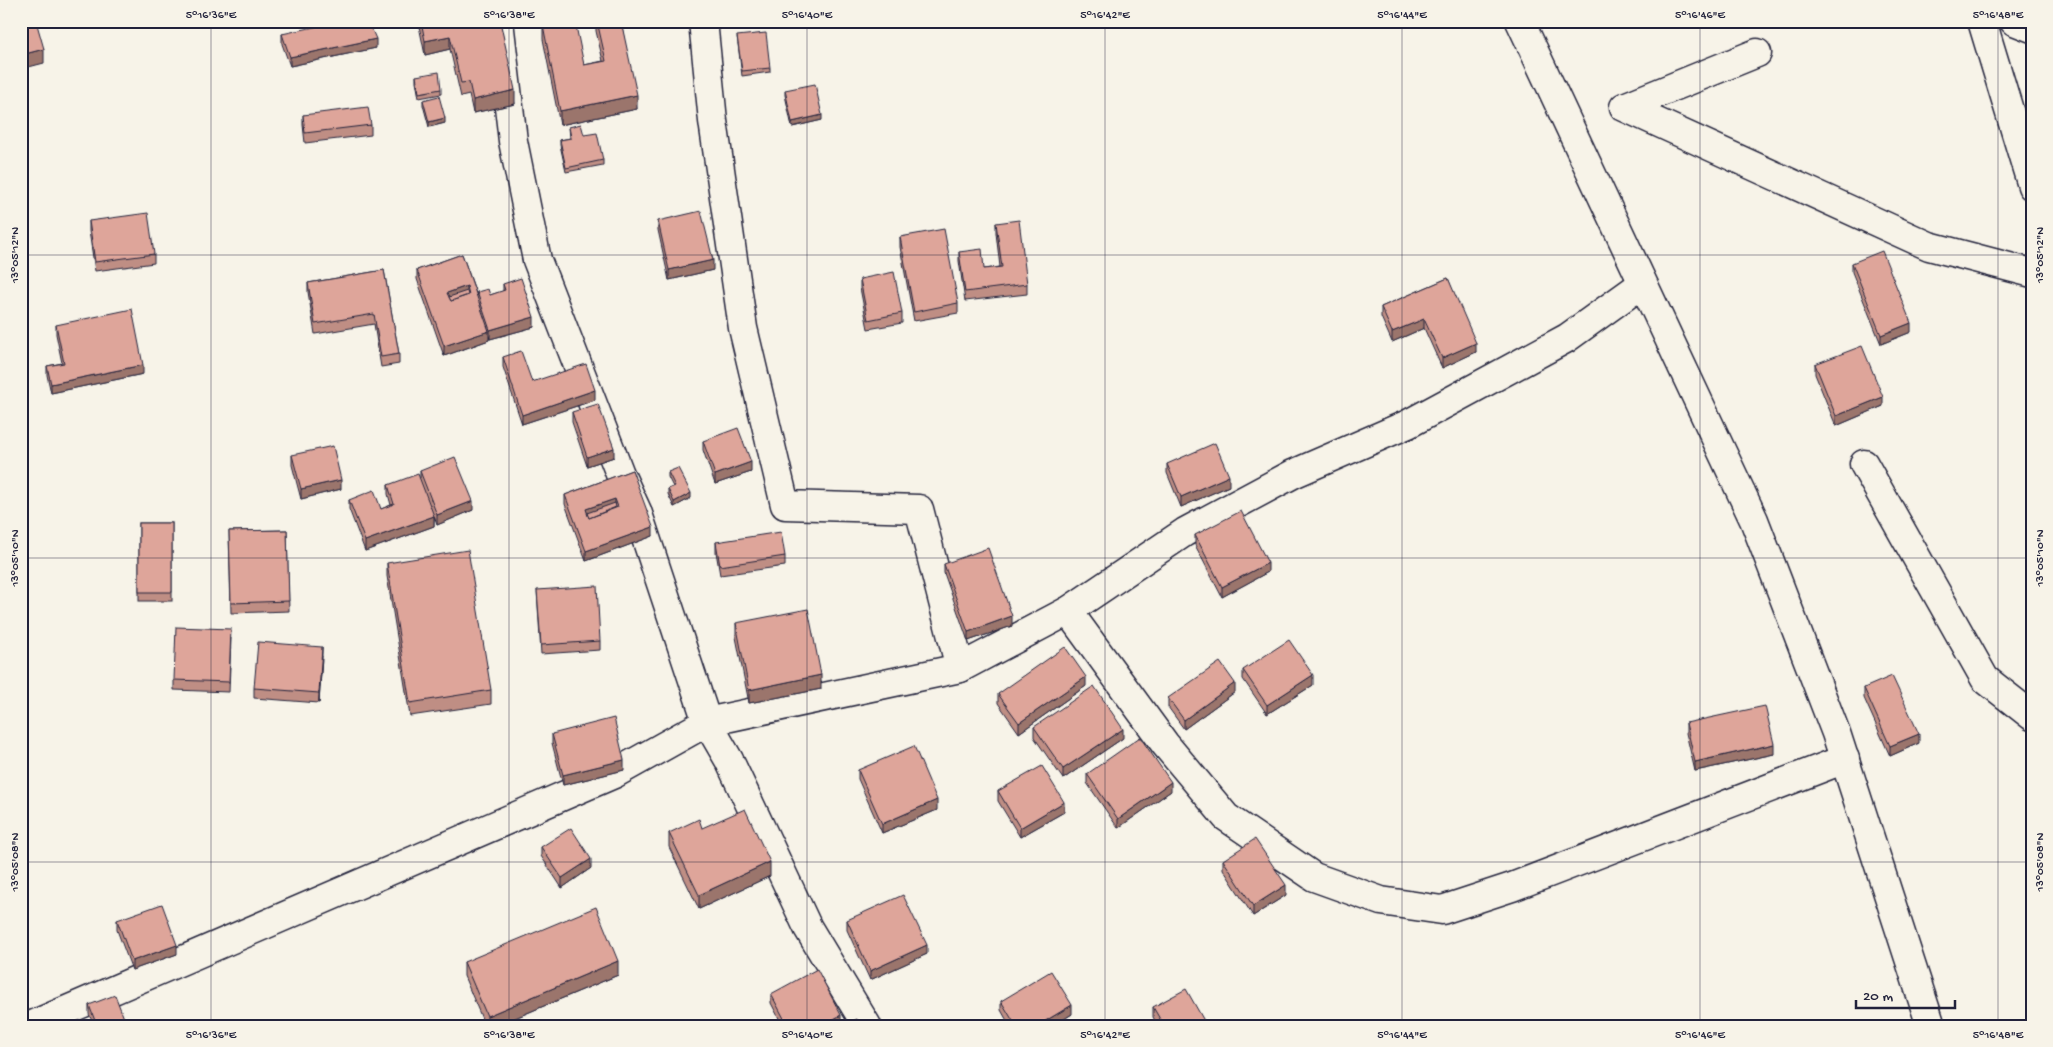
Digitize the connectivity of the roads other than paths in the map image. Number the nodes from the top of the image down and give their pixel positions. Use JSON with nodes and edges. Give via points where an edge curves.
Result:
{"nodes":[{"id":1,"x":498,"y":21,"type":"edge"},
{"id":2,"x":703,"y":21,"type":"edge"},
{"id":3,"x":1520,"y":21,"type":"edge"},
{"id":4,"x":1982,"y":21,"type":"edge"},
{"id":5,"x":2014,"y":21,"type":"edge"},
{"id":6,"x":2032,"y":28,"type":"edge"},
{"id":7,"x":1757,"y":53,"type":"dead end"},
{"id":8,"x":2032,"y":186,"type":"edge"},
{"id":9,"x":2032,"y":274,"type":"edge"},
{"id":10,"x":1642,"y":284,"type":"junction"},
{"id":11,"x":1864,"y":464,"type":"dead end"},
{"id":12,"x":1068,"y":611,"type":"junction"},
{"id":13,"x":960,"y":668,"type":"junction"},
{"id":14,"x":2032,"y":716,"type":"edge"},
{"id":15,"x":707,"y":722,"type":"junction"},
{"id":16,"x":1845,"y":759,"type":"junction"},
{"id":17,"x":30,"y":1026,"type":"edge"},
{"id":18,"x":867,"y":1026,"type":"edge"},
{"id":19,"x":1931,"y":1026,"type":"edge"}],
"edges":[{"from":1,"to":15,"type":"street","via":[[513,141],[537,260],[637,511]]},
{"from":2,"to":13,"type":"street","via":[[713,120],[743,328],[784,505],[919,509]]},
{"from":3,"to":10,"type":"street"},
{"from":4,"to":8,"type":"street"},
{"from":5,"to":6,"type":"street"},
{"from":7,"to":9,"type":"street","via":[[1624,107],[1929,246]]},
{"from":10,"to":12,"type":"street","via":[[1567,338],[1408,424],[1293,474],[1185,532]]},
{"from":10,"to":16,"type":"street","via":[[1754,520]]},
{"from":11,"to":14,"type":"street","via":[[1984,679]]},
{"from":12,"to":13,"type":"street"},
{"from":12,"to":16,"type":"street","via":[[1165,744],[1226,817],[1314,877],[1381,901],[1442,910]]},
{"from":13,"to":15,"type":"street"},
{"from":15,"to":17,"type":"street","via":[[605,778]]},
{"from":15,"to":18,"type":"street","via":[[729,760],[808,928]]},
{"from":16,"to":19,"type":"street"}]}
